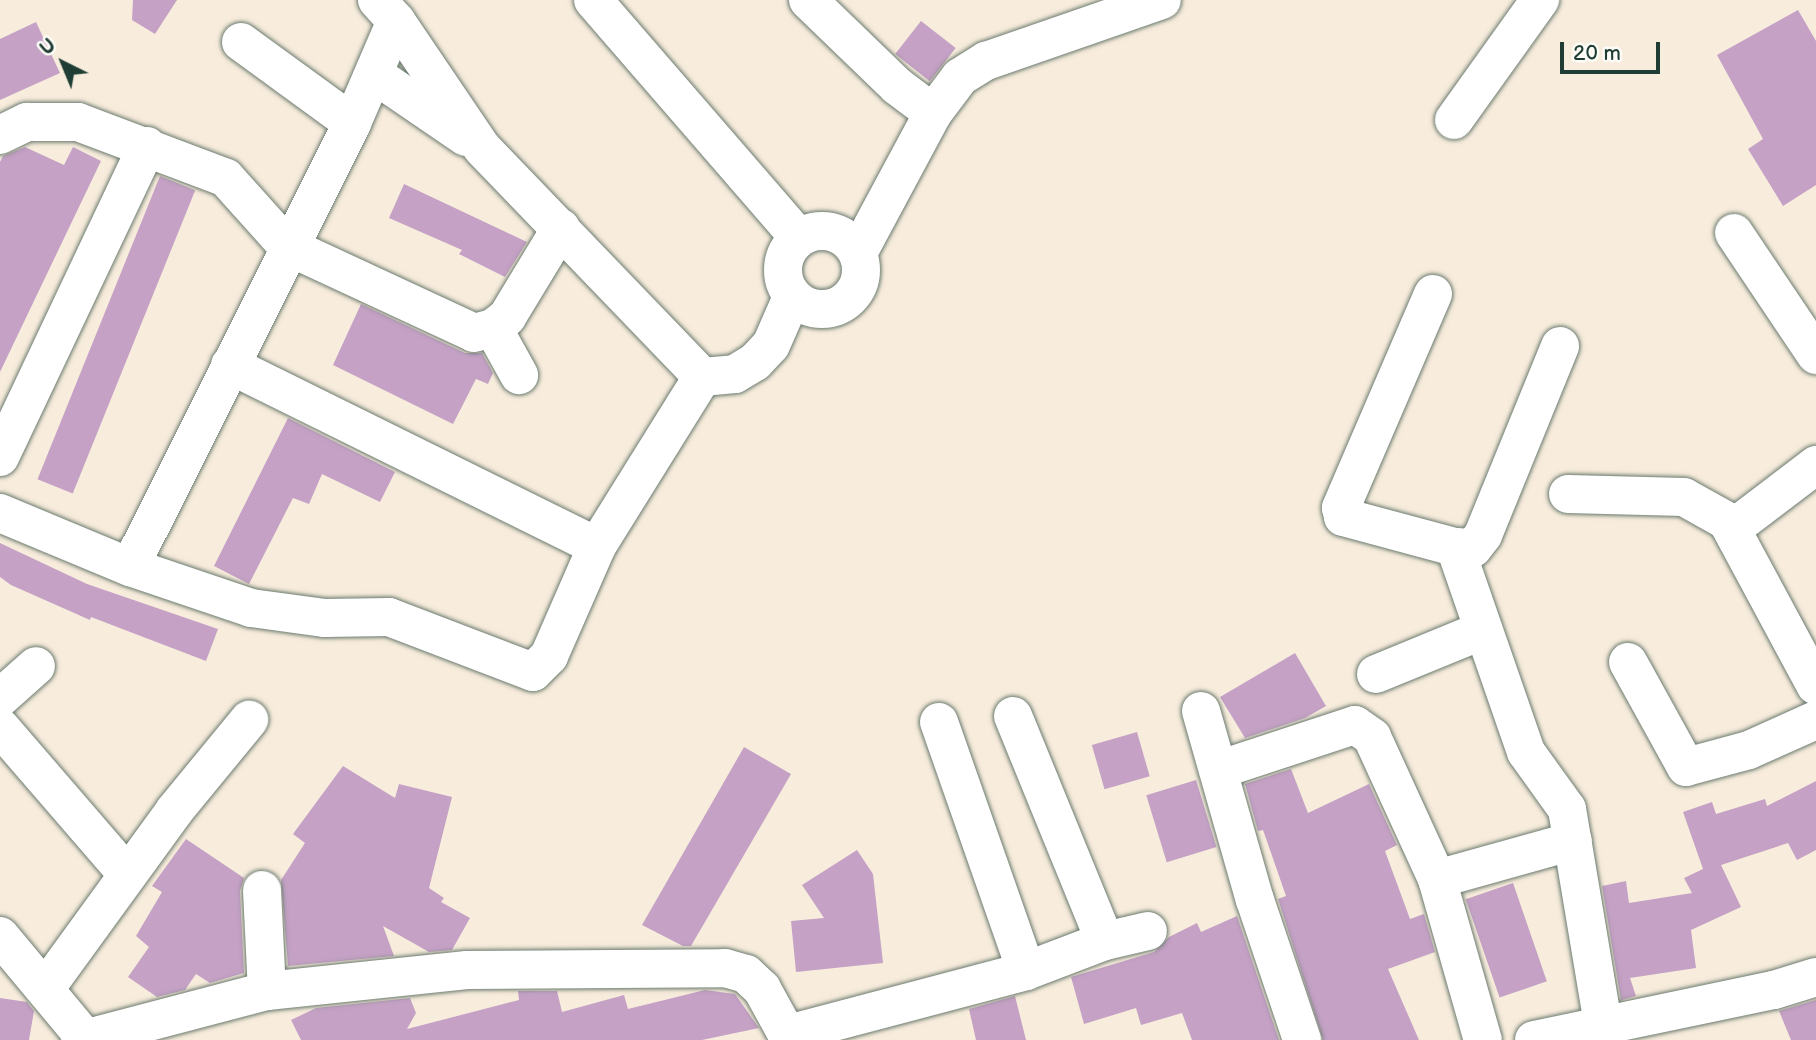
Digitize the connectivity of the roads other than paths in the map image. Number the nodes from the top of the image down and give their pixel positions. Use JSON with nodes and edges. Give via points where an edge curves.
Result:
{"nodes":[{"id":1,"x":593,"y":0,"type":"edge"},
{"id":2,"x":808,"y":0,"type":"edge"},
{"id":3,"x":1162,"y":0,"type":"edge"},
{"id":4,"x":1540,"y":0,"type":"edge"},
{"id":5,"x":387,"y":10,"type":"edge"},
{"id":6,"x":242,"y":42,"type":"dead end"},
{"id":7,"x":375,"y":75,"type":"junction"},
{"id":8,"x":933,"y":113,"type":"junction"},
{"id":9,"x":1454,"y":120,"type":"dead end"},
{"id":10,"x":352,"y":123,"type":"junction"},
{"id":11,"x":0,"y":135,"type":"edge"},
{"id":12,"x":147,"y":146,"type":"junction"},
{"id":13,"x":482,"y":148,"type":"junction"},
{"id":14,"x":561,"y":228,"type":"junction"},
{"id":15,"x":1734,"y":233,"type":"dead end"},
{"id":16,"x":798,"y":237,"type":"junction"},
{"id":17,"x":287,"y":246,"type":"junction"},
{"id":18,"x":858,"y":253,"type":"junction"},
{"id":19,"x":1433,"y":294,"type":"dead end"},
{"id":20,"x":792,"y":297,"type":"junction"},
{"id":21,"x":493,"y":328,"type":"junction"},
{"id":22,"x":1813,"y":343,"type":"edge"},
{"id":23,"x":1560,"y":346,"type":"dead end"},
{"id":24,"x":230,"y":365,"type":"junction"},
{"id":25,"x":519,"y":374,"type":"dead end"},
{"id":26,"x":702,"y":377,"type":"junction"},
{"id":27,"x":0,"y":457,"type":"edge"},
{"id":28,"x":1816,"y":465,"type":"edge"},
{"id":29,"x":1568,"y":494,"type":"dead end"},
{"id":30,"x":0,"y":513,"type":"edge"},
{"id":31,"x":1732,"y":529,"type":"junction"},
{"id":32,"x":597,"y":546,"type":"junction"},
{"id":33,"x":1455,"y":547,"type":"junction"},
{"id":34,"x":130,"y":567,"type":"junction"},
{"id":35,"x":1481,"y":631,"type":"junction"},
{"id":36,"x":1628,"y":662,"type":"dead end"},
{"id":37,"x":36,"y":666,"type":"dead end"},
{"id":38,"x":1376,"y":674,"type":"dead end"},
{"id":39,"x":1816,"y":686,"type":"edge"},
{"id":40,"x":0,"y":698,"type":"edge"},
{"id":41,"x":1201,"y":712,"type":"dead end"},
{"id":42,"x":1013,"y":716,"type":"dead end"},
{"id":43,"x":248,"y":720,"type":"dead end"},
{"id":44,"x":1816,"y":720,"type":"edge"},
{"id":45,"x":939,"y":722,"type":"dead end"},
{"id":46,"x":0,"y":727,"type":"edge"},
{"id":47,"x":1218,"y":770,"type":"junction"},
{"id":48,"x":1573,"y":841,"type":"junction"},
{"id":49,"x":127,"y":874,"type":"junction"},
{"id":50,"x":1437,"y":879,"type":"junction"},
{"id":51,"x":262,"y":890,"type":"dead end"},
{"id":52,"x":1148,"y":931,"type":"dead end"},
{"id":53,"x":0,"y":936,"type":"edge"},
{"id":54,"x":1105,"y":941,"type":"junction"},
{"id":55,"x":1026,"y":971,"type":"junction"},
{"id":56,"x":1816,"y":977,"type":"edge"},
{"id":57,"x":44,"y":989,"type":"junction"},
{"id":58,"x":267,"y":991,"type":"junction"},
{"id":59,"x":1603,"y":1026,"type":"junction"},
{"id":60,"x":789,"y":1037,"type":"edge"},
{"id":61,"x":82,"y":1039,"type":"edge"},
{"id":62,"x":1301,"y":1040,"type":"edge"},
{"id":63,"x":1483,"y":1040,"type":"edge"},
{"id":64,"x":1534,"y":1040,"type":"edge"}],
"edges":[{"from":1,"to":16,"type":"street"},
{"from":2,"to":8,"type":"street","via":[[897,86]]},
{"from":3,"to":8,"type":"street","via":[[986,61],[960,77]]},
{"from":4,"to":9,"type":"street"},
{"from":5,"to":7,"type":"street"},
{"from":5,"to":13,"type":"street"},
{"from":6,"to":10,"type":"street"},
{"from":7,"to":10,"type":"street"},
{"from":7,"to":13,"type":"street"},
{"from":8,"to":18,"type":"street"},
{"from":10,"to":17,"type":"street"},
{"from":11,"to":12,"type":"street","via":[[27,122],[78,122]]},
{"from":12,"to":17,"type":"street","via":[[226,178]]},
{"from":12,"to":27,"type":"street"},
{"from":13,"to":14,"type":"street"},
{"from":14,"to":21,"type":"street","via":[[507,317]]},
{"from":14,"to":26,"type":"street"},
{"from":15,"to":22,"type":"street"},
{"from":16,"to":18,"type":"street","via":[[820,230],[843,235]]},
{"from":16,"to":20,"type":"street","via":[[784,254],[782,277]]},
{"from":17,"to":21,"type":"street","via":[[474,333]]},
{"from":17,"to":24,"type":"street"},
{"from":18,"to":20,"type":"street","via":[[859,284],[836,307],[820,310]]},
{"from":19,"to":33,"type":"street","via":[[1340,513]]},
{"from":20,"to":26,"type":"street","via":[[771,345],[755,362],[735,374]]},
{"from":21,"to":25,"type":"street"},
{"from":23,"to":33,"type":"street","via":[[1483,535],[1473,548]]},
{"from":24,"to":32,"type":"street"},
{"from":24,"to":34,"type":"street"},
{"from":26,"to":32,"type":"street"},
{"from":28,"to":31,"type":"street"},
{"from":29,"to":31,"type":"street","via":[[1684,497],[1710,508]]},
{"from":30,"to":34,"type":"street"},
{"from":31,"to":39,"type":"street"},
{"from":32,"to":34,"type":"street","via":[[549,656],[533,672],[389,617],[325,618],[251,608]]},
{"from":33,"to":35,"type":"street"},
{"from":35,"to":38,"type":"street"},
{"from":35,"to":48,"type":"street","via":[[1526,752],[1567,809]]},
{"from":36,"to":44,"type":"street","via":[[1686,767],[1749,750]]},
{"from":37,"to":40,"type":"street"},
{"from":41,"to":47,"type":"street"},
{"from":42,"to":54,"type":"street"},
{"from":43,"to":49,"type":"street"},
{"from":45,"to":55,"type":"street"},
{"from":46,"to":49,"type":"street"},
{"from":47,"to":50,"type":"street","via":[[1362,726],[1372,737]]},
{"from":47,"to":62,"type":"street"},
{"from":48,"to":50,"type":"street"},
{"from":48,"to":59,"type":"street"},
{"from":49,"to":57,"type":"street"},
{"from":50,"to":63,"type":"street"},
{"from":51,"to":58,"type":"street"},
{"from":52,"to":54,"type":"street"},
{"from":53,"to":57,"type":"street"},
{"from":54,"to":55,"type":"street"},
{"from":55,"to":60,"type":"street"},
{"from":56,"to":59,"type":"street"},
{"from":57,"to":61,"type":"street"},
{"from":58,"to":60,"type":"street","via":[[467,970],[725,968],[746,974],[762,989]]},
{"from":58,"to":61,"type":"street"},
{"from":59,"to":64,"type":"street"}]}
